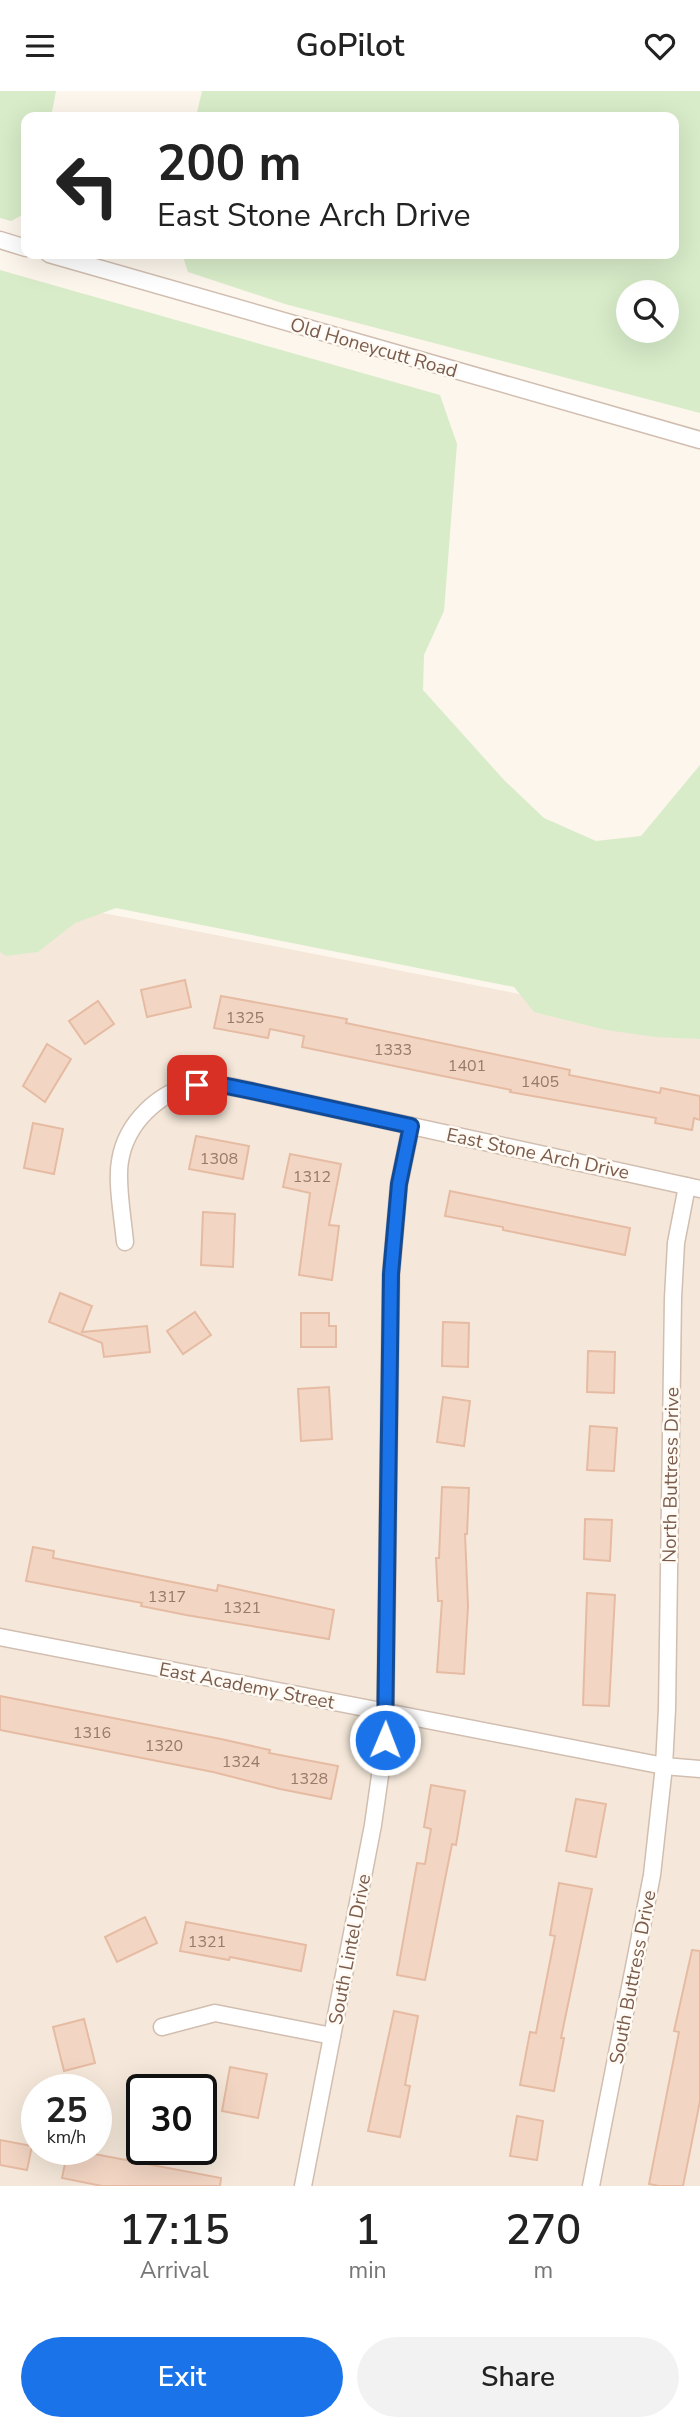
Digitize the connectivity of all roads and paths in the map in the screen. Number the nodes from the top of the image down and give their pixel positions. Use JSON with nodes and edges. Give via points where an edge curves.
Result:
{"nodes":[{"id":1,"x":0,"y":240,"type":"edge"},
{"id":2,"x":21,"y":246,"type":"edge"},
{"id":3,"x":66,"y":259,"type":"edge"},
{"id":4,"x":700,"y":440,"type":"edge"},
{"id":5,"x":411,"y":1126,"type":"junction"},
{"id":6,"x":694,"y":1187,"type":"edge"},
{"id":7,"x":124,"y":1242,"type":"dead end"},
{"id":8,"x":0,"y":1637,"type":"edge"},
{"id":9,"x":386,"y":1712,"type":"junction"},
{"id":10,"x":664,"y":1766,"type":"junction"},
{"id":11,"x":700,"y":1769,"type":"edge"},
{"id":12,"x":162,"y":2027,"type":"dead end"},
{"id":13,"x":332,"y":2036,"type":"junction"},
{"id":14,"x":303,"y":2186,"type":"edge"},
{"id":15,"x":590,"y":2186,"type":"edge"}],
"edges":[{"from":1,"to":2,"type":"street"},
{"from":3,"to":4,"type":"street","name":"Old Honeycutt Road"},
{"from":5,"to":6,"type":"street","name":"East Stone Arch Drive"},
{"from":5,"to":7,"type":"street","name":"East Stone Arch Drive","via":[[222,1085],[197,1085],[176,1092],[154,1103],[123,1147],[119,1163]]},
{"from":5,"to":9,"type":"street","name":"South Lintel Drive","via":[[399,1184],[391,1274]]},
{"from":6,"to":10,"type":"street","name":"North Buttress Drive","via":[[676,1243],[673,1298]]},
{"from":8,"to":9,"type":"street","name":"East Academy Street"},
{"from":9,"to":10,"type":"street","name":"East Academy Street"},
{"from":9,"to":13,"type":"street","name":"South Lintel Drive","via":[[373,1825]]},
{"from":10,"to":11,"type":"street","name":"East Academy Street"},
{"from":10,"to":15,"type":"street","name":"South Buttress Drive","via":[[652,1875]]},
{"from":12,"to":13,"type":"street","via":[[215,2013]]},
{"from":13,"to":14,"type":"street","name":"South Lintel Drive"}]}
